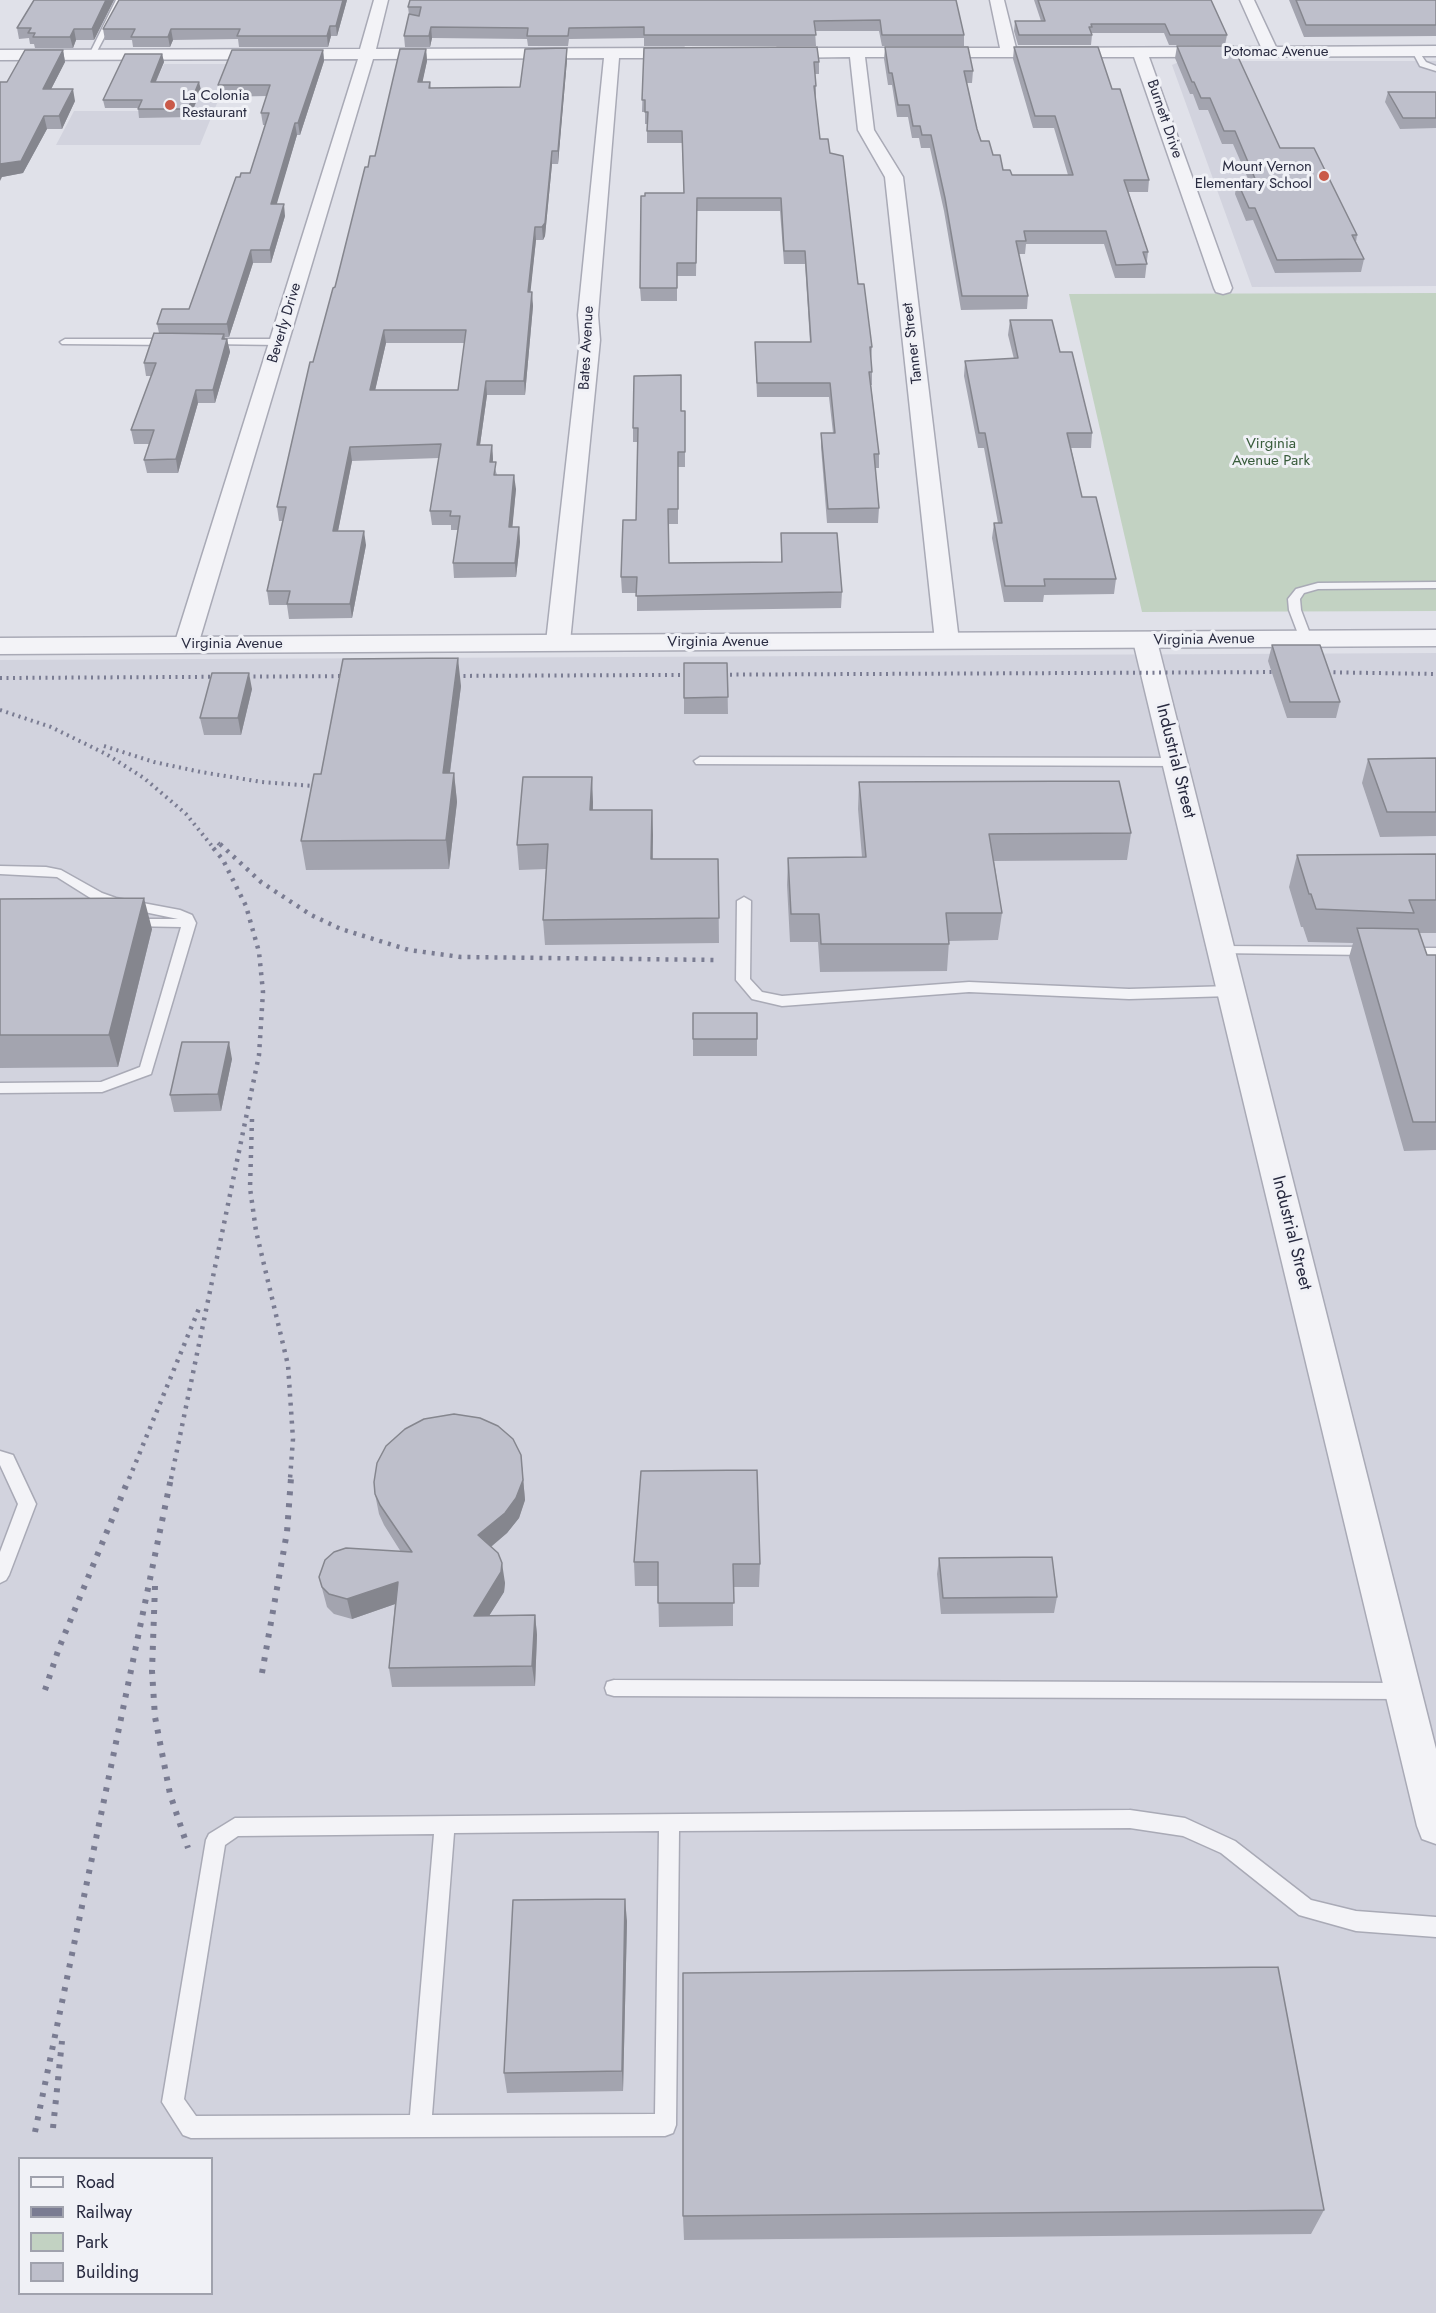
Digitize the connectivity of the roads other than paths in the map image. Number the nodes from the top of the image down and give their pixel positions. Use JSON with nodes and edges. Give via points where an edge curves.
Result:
{"nodes":[{"id":1,"x":120,"y":0,"type":"edge"},
{"id":2,"x":381,"y":0,"type":"edge"},
{"id":3,"x":997,"y":0,"type":"edge"},
{"id":4,"x":1247,"y":0,"type":"edge"},
{"id":5,"x":1414,"y":51,"type":"junction"},
{"id":6,"x":1436,"y":51,"type":"edge"},
{"id":7,"x":1009,"y":52,"type":"junction"},
{"id":8,"x":1140,"y":52,"type":"junction"},
{"id":9,"x":1271,"y":52,"type":"junction"},
{"id":10,"x":612,"y":53,"type":"junction"},
{"id":11,"x":705,"y":53,"type":"edge"},
{"id":12,"x":764,"y":53,"type":"edge"},
{"id":13,"x":857,"y":53,"type":"junction"},
{"id":14,"x":365,"y":54,"type":"junction"},
{"id":15,"x":0,"y":55,"type":"edge"},
{"id":16,"x":91,"y":55,"type":"junction"},
{"id":17,"x":1436,"y":69,"type":"edge"},
{"id":18,"x":1223,"y":288,"type":"dead end"},
{"id":19,"x":65,"y":342,"type":"dead end"},
{"id":20,"x":184,"y":342,"type":"edge"},
{"id":21,"x":196,"y":342,"type":"edge"},
{"id":22,"x":279,"y":342,"type":"junction"},
{"id":23,"x":1436,"y":585,"type":"edge"},
{"id":24,"x":1436,"y":638,"type":"edge"},
{"id":25,"x":1306,"y":639,"type":"junction"},
{"id":26,"x":1145,"y":640,"type":"junction"},
{"id":27,"x":948,"y":641,"type":"junction"},
{"id":28,"x":558,"y":642,"type":"junction"},
{"id":29,"x":186,"y":645,"type":"junction"},
{"id":30,"x":0,"y":646,"type":"edge"},
{"id":31,"x":700,"y":761,"type":"dead end"},
{"id":32,"x":1175,"y":762,"type":"junction"},
{"id":33,"x":0,"y":870,"type":"edge"},
{"id":34,"x":744,"y":901,"type":"dead end"},
{"id":35,"x":112,"y":923,"type":"edge"},
{"id":36,"x":189,"y":923,"type":"junction"},
{"id":37,"x":1221,"y":950,"type":"junction"},
{"id":38,"x":1436,"y":952,"type":"edge"},
{"id":39,"x":1231,"y":991,"type":"junction"},
{"id":40,"x":0,"y":1088,"type":"edge"},
{"id":41,"x":0,"y":1458,"type":"edge"},
{"id":42,"x":0,"y":1575,"type":"edge"},
{"id":43,"x":614,"y":1688,"type":"dead end"},
{"id":44,"x":1403,"y":1691,"type":"junction"},
{"id":45,"x":669,"y":1822,"type":"junction"},
{"id":46,"x":445,"y":1824,"type":"junction"},
{"id":47,"x":1436,"y":1826,"type":"edge"},
{"id":48,"x":1436,"y":1927,"type":"edge"},
{"id":49,"x":420,"y":2126,"type":"junction"}],
"edges":[{"from":1,"to":16,"type":"lane"},
{"from":2,"to":14,"type":"street","name":"Beverly Drive"},
{"from":3,"to":7,"type":"street"},
{"from":4,"to":9,"type":"street"},
{"from":5,"to":6,"type":"street","name":"Potomac Avenue"},
{"from":5,"to":9,"type":"street","name":"Potomac Avenue"},
{"from":5,"to":17,"type":"lane","via":[[1423,64]]},
{"from":7,"to":8,"type":"street","name":"Potomac Avenue"},
{"from":7,"to":13,"type":"street","name":"Potomac Avenue"},
{"from":8,"to":9,"type":"street","name":"Potomac Avenue"},
{"from":8,"to":18,"type":"street","name":"Burnett Drive"},
{"from":10,"to":11,"type":"street"},
{"from":10,"to":14,"type":"street"},
{"from":10,"to":28,"type":"street","name":"Bates Avenue","via":[[588,315],[590,340]]},
{"from":12,"to":13,"type":"street","name":"Potomac Avenue"},
{"from":13,"to":27,"type":"street","name":"Tanner Street","via":[[866,130],[894,177]]},
{"from":14,"to":16,"type":"street"},
{"from":14,"to":22,"type":"street","name":"Beverly Drive"},
{"from":15,"to":16,"type":"street"},
{"from":19,"to":20,"type":"lane"},
{"from":21,"to":22,"type":"lane"},
{"from":22,"to":29,"type":"street","name":"Beverly Drive"},
{"from":23,"to":25,"type":"lane","via":[[1318,586],[1300,591],[1294,599],[1295,610]]},
{"from":24,"to":25,"type":"street","name":"Virginia Avenue"},
{"from":25,"to":26,"type":"street","name":"Virginia Avenue"},
{"from":26,"to":27,"type":"street","name":"Virginia Avenue"},
{"from":26,"to":32,"type":"street","name":"Industrial Street"},
{"from":27,"to":28,"type":"street","name":"Virginia Avenue"},
{"from":28,"to":29,"type":"street","name":"Virginia Avenue"},
{"from":29,"to":30,"type":"street","name":"Virginia Avenue"},
{"from":31,"to":32,"type":"lane"},
{"from":32,"to":37,"type":"street","name":"Industrial Street"},
{"from":33,"to":36,"type":"lane","via":[[61,873],[97,896],[133,907],[180,914]]},
{"from":34,"to":39,"type":"lane","via":[[743,980],[756,996],[783,1001],[969,987],[1129,994]]},
{"from":35,"to":36,"type":"lane"},
{"from":36,"to":40,"type":"lane","via":[[146,1070],[102,1087]]},
{"from":37,"to":38,"type":"lane"},
{"from":37,"to":39,"type":"street","name":"Industrial Street"},
{"from":39,"to":44,"type":"street","name":"Industrial Street"},
{"from":41,"to":42,"type":"lane","via":[[7,1460],[27,1504]]},
{"from":43,"to":44,"type":"lane"},
{"from":44,"to":47,"type":"street","name":"Industrial Street"},
{"from":45,"to":46,"type":"lane"},
{"from":45,"to":48,"type":"lane","via":[[1130,1819],[1185,1827],[1228,1847],[1306,1908],[1356,1921]]},
{"from":45,"to":49,"type":"lane","via":[[665,2125]]},
{"from":46,"to":49,"type":"lane"},
{"from":46,"to":49,"type":"lane","via":[[235,1827],[216,1840],[174,2102],[191,2127]]}]}
